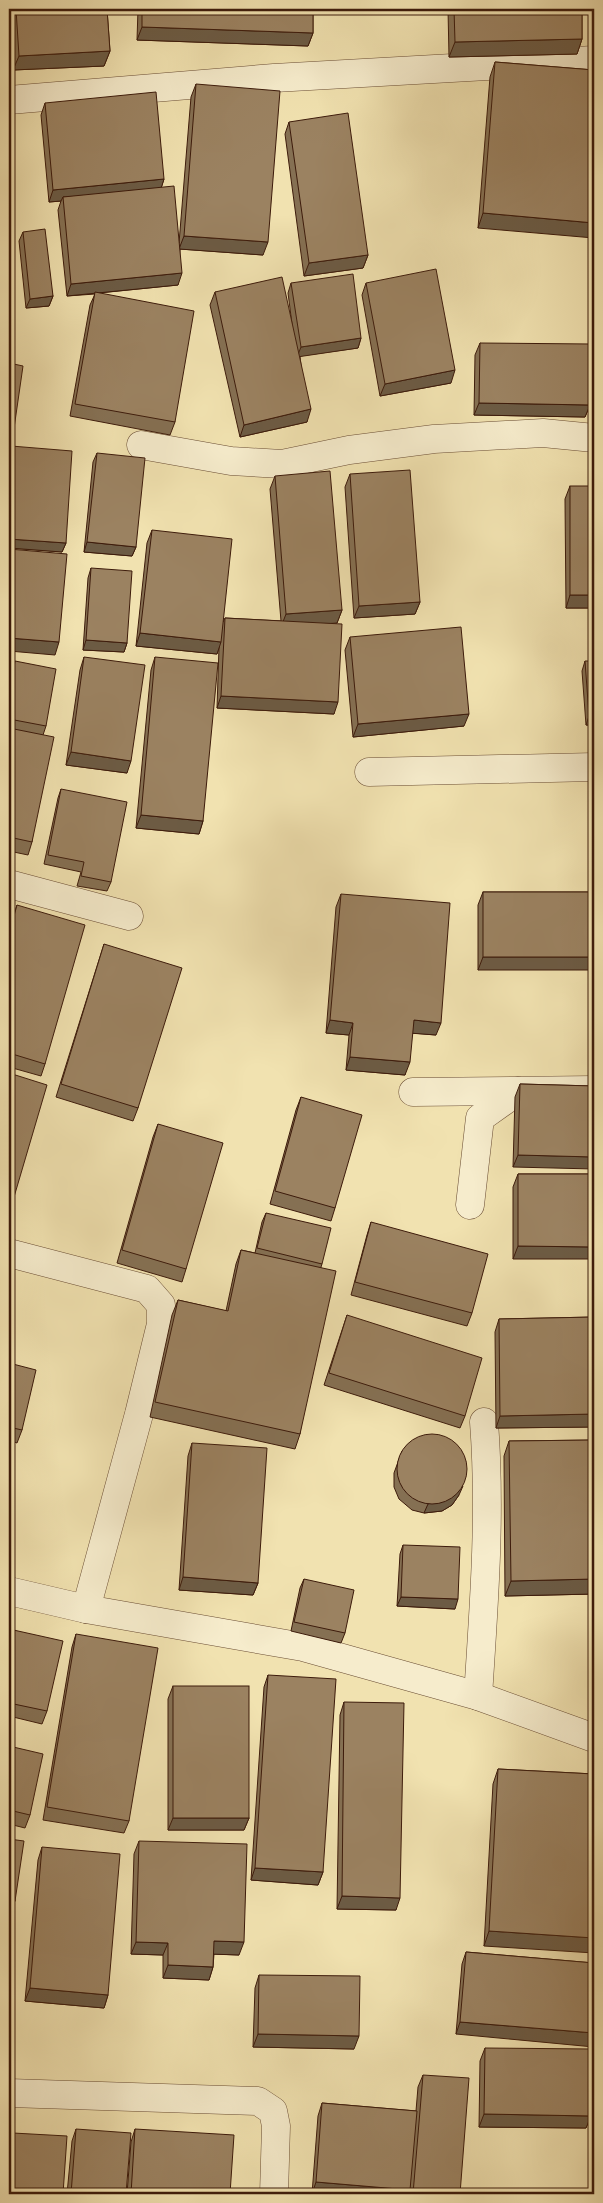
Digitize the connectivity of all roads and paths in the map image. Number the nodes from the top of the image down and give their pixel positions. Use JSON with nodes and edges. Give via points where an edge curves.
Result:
{"nodes":[{"id":1,"x":594,"y":60,"type":"edge"},
{"id":2,"x":9,"y":100,"type":"edge"},
{"id":3,"x":594,"y":438,"type":"edge"},
{"id":4,"x":141,"y":445,"type":"dead end"},
{"id":5,"x":594,"y":767,"type":"edge"},
{"id":6,"x":369,"y":772,"type":"dead end"},
{"id":7,"x":9,"y":884,"type":"edge"},
{"id":8,"x":129,"y":916,"type":"dead end"},
{"id":9,"x":594,"y":1090,"type":"edge"},
{"id":10,"x":518,"y":1091,"type":"junction"},
{"id":11,"x":413,"y":1092,"type":"dead end"},
{"id":12,"x":470,"y":1205,"type":"dead end"},
{"id":13,"x":9,"y":1253,"type":"edge"},
{"id":14,"x":484,"y":1422,"type":"dead end"},
{"id":15,"x":9,"y":1591,"type":"edge"},
{"id":16,"x":86,"y":1608,"type":"junction"},
{"id":17,"x":478,"y":1696,"type":"junction"},
{"id":18,"x":594,"y":1738,"type":"edge"},
{"id":19,"x":9,"y":2093,"type":"edge"},
{"id":20,"x":274,"y":2194,"type":"edge"}],
"edges":[{"from":1,"to":2,"type":"street","via":[[274,78]]},
{"from":3,"to":4,"type":"street","via":[[543,434],[434,439],[349,450],[282,464],[231,460]]},
{"from":5,"to":6,"type":"street"},
{"from":7,"to":8,"type":"street"},
{"from":9,"to":10,"type":"street"},
{"from":10,"to":11,"type":"street"},
{"from":10,"to":12,"type":"street","via":[[480,1118]]},
{"from":13,"to":16,"type":"street","via":[[147,1289],[161,1305],[161,1324],[139,1414]]},
{"from":14,"to":17,"type":"street","via":[[487,1467],[485,1589]]},
{"from":15,"to":16,"type":"street"},
{"from":16,"to":17,"type":"street","via":[[303,1647]]},
{"from":17,"to":18,"type":"street"},
{"from":19,"to":20,"type":"street","via":[[258,2101],[273,2111],[276,2126]]}]}
